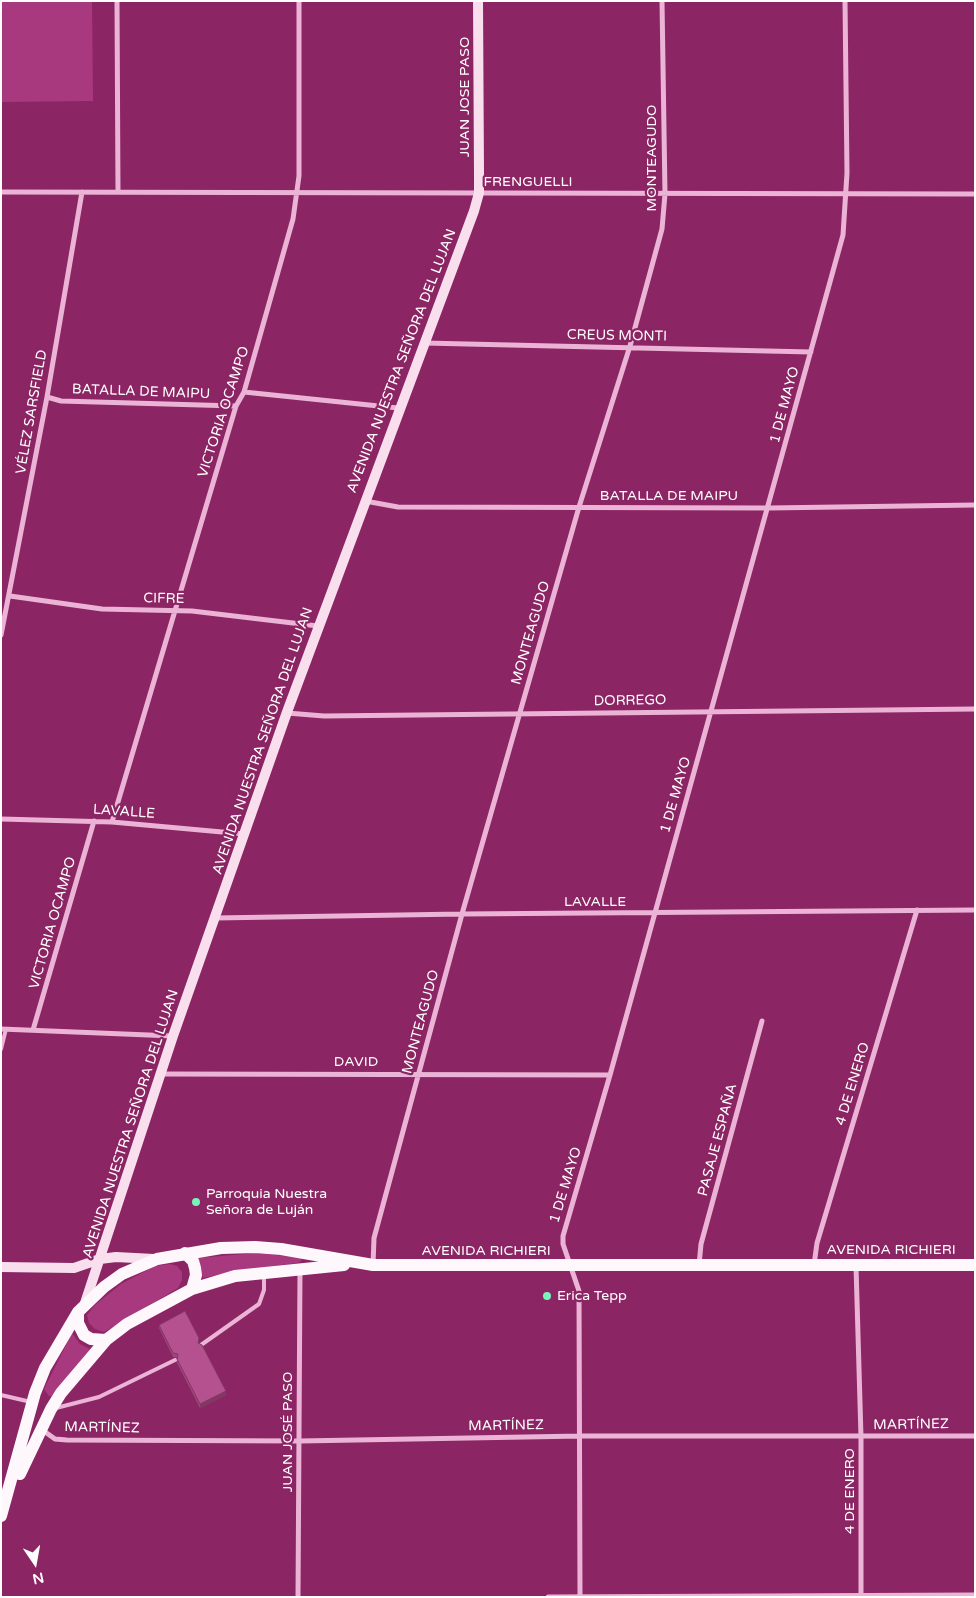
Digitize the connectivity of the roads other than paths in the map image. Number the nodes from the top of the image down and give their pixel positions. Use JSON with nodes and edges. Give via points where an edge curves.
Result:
{"nodes":[{"id":1,"x":117,"y":1,"type":"edge"},
{"id":2,"x":298,"y":1,"type":"edge"},
{"id":3,"x":478,"y":1,"type":"edge"},
{"id":4,"x":662,"y":1,"type":"edge"},
{"id":5,"x":845,"y":1,"type":"edge"},
{"id":6,"x":1,"y":192,"type":"edge"},
{"id":7,"x":82,"y":192,"type":"junction"},
{"id":8,"x":118,"y":192,"type":"junction"},
{"id":9,"x":479,"y":193,"type":"junction"},
{"id":10,"x":847,"y":193,"type":"junction"},
{"id":11,"x":298,"y":194,"type":"junction"},
{"id":12,"x":665,"y":194,"type":"junction"},
{"id":13,"x":975,"y":194,"type":"edge"},
{"id":14,"x":423,"y":343,"type":"junction"},
{"id":15,"x":630,"y":346,"type":"junction"},
{"id":16,"x":811,"y":352,"type":"junction"},
{"id":17,"x":244,"y":392,"type":"junction"},
{"id":18,"x":47,"y":397,"type":"junction"},
{"id":19,"x":236,"y":406,"type":"junction"},
{"id":20,"x":398,"y":408,"type":"junction"},
{"id":21,"x":364,"y":501,"type":"junction"},
{"id":22,"x":975,"y":506,"type":"edge"},
{"id":23,"x":579,"y":507,"type":"junction"},
{"id":24,"x":769,"y":508,"type":"junction"},
{"id":25,"x":10,"y":596,"type":"junction"},
{"id":26,"x":174,"y":612,"type":"junction"},
{"id":27,"x":318,"y":626,"type":"junction"},
{"id":28,"x":1,"y":635,"type":"edge"},
{"id":29,"x":975,"y":709,"type":"edge"},
{"id":30,"x":712,"y":710,"type":"junction"},
{"id":31,"x":287,"y":712,"type":"junction"},
{"id":32,"x":520,"y":715,"type":"junction"},
{"id":33,"x":1,"y":819,"type":"edge"},
{"id":34,"x":94,"y":821,"type":"junction"},
{"id":35,"x":112,"y":822,"type":"junction"},
{"id":36,"x":244,"y":834,"type":"junction"},
{"id":37,"x":917,"y":910,"type":"junction"},
{"id":38,"x":975,"y":910,"type":"edge"},
{"id":39,"x":654,"y":912,"type":"junction"},
{"id":40,"x":462,"y":914,"type":"junction"},
{"id":41,"x":215,"y":918,"type":"junction"},
{"id":42,"x":762,"y":1022,"type":"dead end"},
{"id":43,"x":4,"y":1029,"type":"edge"},
{"id":44,"x":33,"y":1030,"type":"junction"},
{"id":45,"x":174,"y":1036,"type":"junction"},
{"id":46,"x":1,"y":1050,"type":"edge"},
{"id":47,"x":418,"y":1073,"type":"junction"},
{"id":48,"x":161,"y":1074,"type":"junction"},
{"id":49,"x":610,"y":1075,"type":"junction"},
{"id":50,"x":185,"y":1253,"type":"junction"},
{"id":51,"x":100,"y":1259,"type":"junction"},
{"id":52,"x":157,"y":1259,"type":"junction"},
{"id":53,"x":368,"y":1264,"type":"junction"},
{"id":54,"x":856,"y":1265,"type":"junction"},
{"id":55,"x":975,"y":1265,"type":"edge"},
{"id":56,"x":571,"y":1266,"type":"junction"},
{"id":57,"x":699,"y":1266,"type":"junction"},
{"id":58,"x":814,"y":1266,"type":"junction"},
{"id":59,"x":1,"y":1267,"type":"edge"},
{"id":60,"x":300,"y":1268,"type":"junction"},
{"id":61,"x":264,"y":1272,"type":"junction"},
{"id":62,"x":192,"y":1289,"type":"junction"},
{"id":63,"x":81,"y":1307,"type":"junction"},
{"id":64,"x":106,"y":1340,"type":"junction"},
{"id":65,"x":201,"y":1345,"type":"edge"},
{"id":66,"x":175,"y":1360,"type":"edge"},
{"id":67,"x":1,"y":1395,"type":"edge"},
{"id":68,"x":33,"y":1402,"type":"junction"},
{"id":69,"x":51,"y":1409,"type":"junction"},
{"id":70,"x":41,"y":1429,"type":"junction"},
{"id":71,"x":581,"y":1436,"type":"junction"},
{"id":72,"x":975,"y":1436,"type":"edge"},
{"id":73,"x":861,"y":1437,"type":"junction"},
{"id":74,"x":300,"y":1441,"type":"junction"},
{"id":75,"x":7,"y":1499,"type":"junction"},
{"id":76,"x":1,"y":1516,"type":"edge"},
{"id":77,"x":975,"y":1595,"type":"edge"},
{"id":78,"x":861,"y":1596,"type":"edge"},
{"id":79,"x":298,"y":1597,"type":"edge"},
{"id":80,"x":548,"y":1597,"type":"edge"},
{"id":81,"x":580,"y":1597,"type":"edge"}],
"edges":[{"from":1,"to":8,"type":"street"},
{"from":2,"to":11,"type":"street","name":"VICTORIA OCAMPO"},
{"from":3,"to":9,"type":"street","name":"JUAN JOSE PASO"},
{"from":4,"to":12,"type":"street","name":"MONTEAGUDO"},
{"from":5,"to":10,"type":"street","name":"1 DE MAYO"},
{"from":6,"to":7,"type":"street","name":"FRENGUELLI"},
{"from":7,"to":8,"type":"street","name":"FRENGUELLI"},
{"from":7,"to":18,"type":"street","name":"VÉLEZ SARSFIELD"},
{"from":8,"to":11,"type":"street","name":"FRENGUELLI"},
{"from":9,"to":11,"type":"street","name":"FRENGUELLI"},
{"from":9,"to":12,"type":"street","name":"FRENGUELLI"},
{"from":9,"to":14,"type":"street","name":"AVENIDA NUESTRA SEÑORA DEL LUJAN"},
{"from":10,"to":12,"type":"street","name":"FRENGUELLI"},
{"from":10,"to":13,"type":"street","name":"FRENGUELLI"},
{"from":10,"to":16,"type":"street","name":"1 DE MAYO","via":[[843,235]]},
{"from":11,"to":17,"type":"street","name":"VICTORIA OCAMPO"},
{"from":12,"to":15,"type":"street","name":"MONTEAGUDO","via":[[662,229]]},
{"from":14,"to":15,"type":"street","name":"CREUS MONTI"},
{"from":14,"to":20,"type":"street","name":"AVENIDA NUESTRA SEÑORA DEL LUJAN"},
{"from":15,"to":16,"type":"street","name":"CREUS MONTI"},
{"from":15,"to":23,"type":"street","name":"MONTEAGUDO"},
{"from":16,"to":24,"type":"street","name":"1 DE MAYO"},
{"from":17,"to":19,"type":"street","name":"VICTORIA OCAMPO"},
{"from":17,"to":20,"type":"street"},
{"from":18,"to":19,"type":"street","name":"BATALLA DE MAIPU","via":[[60,401]]},
{"from":18,"to":25,"type":"street","name":"VÉLEZ SARSFIELD"},
{"from":19,"to":26,"type":"street","name":"VICTORIA OCAMPO"},
{"from":20,"to":21,"type":"street","name":"AVENIDA NUESTRA SEÑORA DEL LUJAN"},
{"from":21,"to":23,"type":"street","name":"BATALLA DE MAIPU","via":[[398,507]]},
{"from":21,"to":27,"type":"street","name":"AVENIDA NUESTRA SEÑORA DEL LUJAN"},
{"from":22,"to":24,"type":"street","name":"BATALLA DE MAIPU"},
{"from":23,"to":24,"type":"street","name":"BATALLA DE MAIPU"},
{"from":23,"to":32,"type":"street","name":"MONTEAGUDO"},
{"from":24,"to":30,"type":"street","name":"1 DE MAYO"},
{"from":25,"to":26,"type":"street","name":"CIFRE","via":[[102,609]]},
{"from":25,"to":28,"type":"street","name":"VÉLEZ SARSFIELD"},
{"from":26,"to":27,"type":"street","name":"CIFRE","via":[[192,611]]},
{"from":26,"to":35,"type":"street","name":"VICTORIA OCAMPO"},
{"from":27,"to":31,"type":"street","name":"AVENIDA NUESTRA SEÑORA DEL LUJAN"},
{"from":29,"to":30,"type":"street","name":"DORREGO"},
{"from":30,"to":32,"type":"street","name":"DORREGO"},
{"from":30,"to":39,"type":"street","name":"1 DE MAYO"},
{"from":31,"to":32,"type":"street","name":"DORREGO","via":[[324,716]]},
{"from":31,"to":36,"type":"street","name":"AVENIDA NUESTRA SEÑORA DEL LUJAN"},
{"from":32,"to":40,"type":"street","name":"MONTEAGUDO"},
{"from":33,"to":34,"type":"street","name":"LAVALLE"},
{"from":34,"to":35,"type":"street","name":"LAVALLE"},
{"from":34,"to":44,"type":"street","name":"VICTORIA OCAMPO"},
{"from":35,"to":36,"type":"street","name":"LAVALLE"},
{"from":36,"to":41,"type":"street","name":"AVENIDA NUESTRA SEÑORA DEL LUJAN"},
{"from":37,"to":38,"type":"street","name":"LAVALLE"},
{"from":37,"to":39,"type":"street","name":"LAVALLE"},
{"from":37,"to":58,"type":"street","name":"4 DE ENERO","via":[[817,1243]]},
{"from":39,"to":40,"type":"street","name":"LAVALLE"},
{"from":39,"to":49,"type":"street","name":"1 DE MAYO"},
{"from":40,"to":41,"type":"street","name":"LAVALLE"},
{"from":40,"to":47,"type":"street","name":"MONTEAGUDO"},
{"from":41,"to":45,"type":"street","name":"AVENIDA NUESTRA SEÑORA DEL LUJAN"},
{"from":42,"to":57,"type":"street","name":"PASAJE ESPAÑA","via":[[701,1244]]},
{"from":43,"to":44,"type":"street"},
{"from":43,"to":46,"type":"lane"},
{"from":44,"to":45,"type":"street"},
{"from":45,"to":48,"type":"street","name":"AVENIDA NUESTRA SEÑORA DEL LUJAN"},
{"from":47,"to":48,"type":"street","name":"DAVID"},
{"from":47,"to":49,"type":"street","name":"DAVID"},
{"from":47,"to":53,"type":"street","name":"MONTEAGUDO"},
{"from":48,"to":51,"type":"street","name":"AVENIDA NUESTRA SEÑORA DEL LUJAN"},
{"from":49,"to":56,"type":"street","name":"1 DE MAYO","via":[[563,1236]]},
{"from":50,"to":52,"type":"main road","name":"AVENIDA RICHIERI"},
{"from":50,"to":53,"type":"main road","name":"AVENIDA RICHIERI","via":[[255,1247]]},
{"from":50,"to":62,"type":"main road","via":[[195,1268]]},
{"from":51,"to":52,"type":"street","name":"AVENIDA RICHIERI"},
{"from":51,"to":59,"type":"street","name":"AVENIDA RICHIERI","via":[[74,1268]]},
{"from":51,"to":63,"type":"street","name":"AVENIDA NUESTRA SEÑORA DEL LUJAN"},
{"from":52,"to":63,"type":"main road","via":[[122,1274]]},
{"from":53,"to":56,"type":"main road","name":"AVENIDA RICHIERI"},
{"from":53,"to":60,"type":"main road"},
{"from":54,"to":55,"type":"main road","name":"AVENIDA RICHIERI"},
{"from":54,"to":58,"type":"main road","name":"AVENIDA RICHIERI"},
{"from":54,"to":73,"type":"street","name":"4 DE ENERO"},
{"from":56,"to":57,"type":"main road","name":"AVENIDA RICHIERI"},
{"from":56,"to":71,"type":"street","name":"1 DE MAYO","via":[[579,1291]]},
{"from":57,"to":58,"type":"main road","name":"AVENIDA RICHIERI"},
{"from":60,"to":61,"type":"main road"},
{"from":60,"to":74,"type":"street","name":"JUAN JOSÉ PASO"},
{"from":61,"to":62,"type":"main road","via":[[235,1276]]},
{"from":61,"to":65,"type":"lane","via":[[264,1290],[259,1304]]},
{"from":62,"to":64,"type":"main road","via":[[146,1312]]},
{"from":63,"to":64,"type":"main road","via":[[78,1323],[84,1335]]},
{"from":63,"to":68,"type":"main road","via":[[45,1368]]},
{"from":64,"to":69,"type":"main road"},
{"from":66,"to":69,"type":"lane","via":[[99,1397]]},
{"from":67,"to":68,"type":"lane"},
{"from":68,"to":75,"type":"main road"},
{"from":69,"to":70,"type":"main road"},
{"from":70,"to":74,"type":"street","name":"MARTÍNEZ","via":[[55,1438],[67,1440]]},
{"from":70,"to":75,"type":"main road"},
{"from":71,"to":73,"type":"street","name":"MARTÍNEZ"},
{"from":71,"to":74,"type":"street","name":"MARTÍNEZ"},
{"from":71,"to":81,"type":"street","name":"1 DE MAYO"},
{"from":72,"to":73,"type":"street","name":"MARTÍNEZ"},
{"from":73,"to":78,"type":"street","name":"4 DE ENERO"},
{"from":74,"to":79,"type":"street","name":"JUAN JOSÉ PASO"},
{"from":75,"to":76,"type":"main road"},
{"from":77,"to":78,"type":"street"},
{"from":78,"to":81,"type":"street"},
{"from":80,"to":81,"type":"street"}]}
